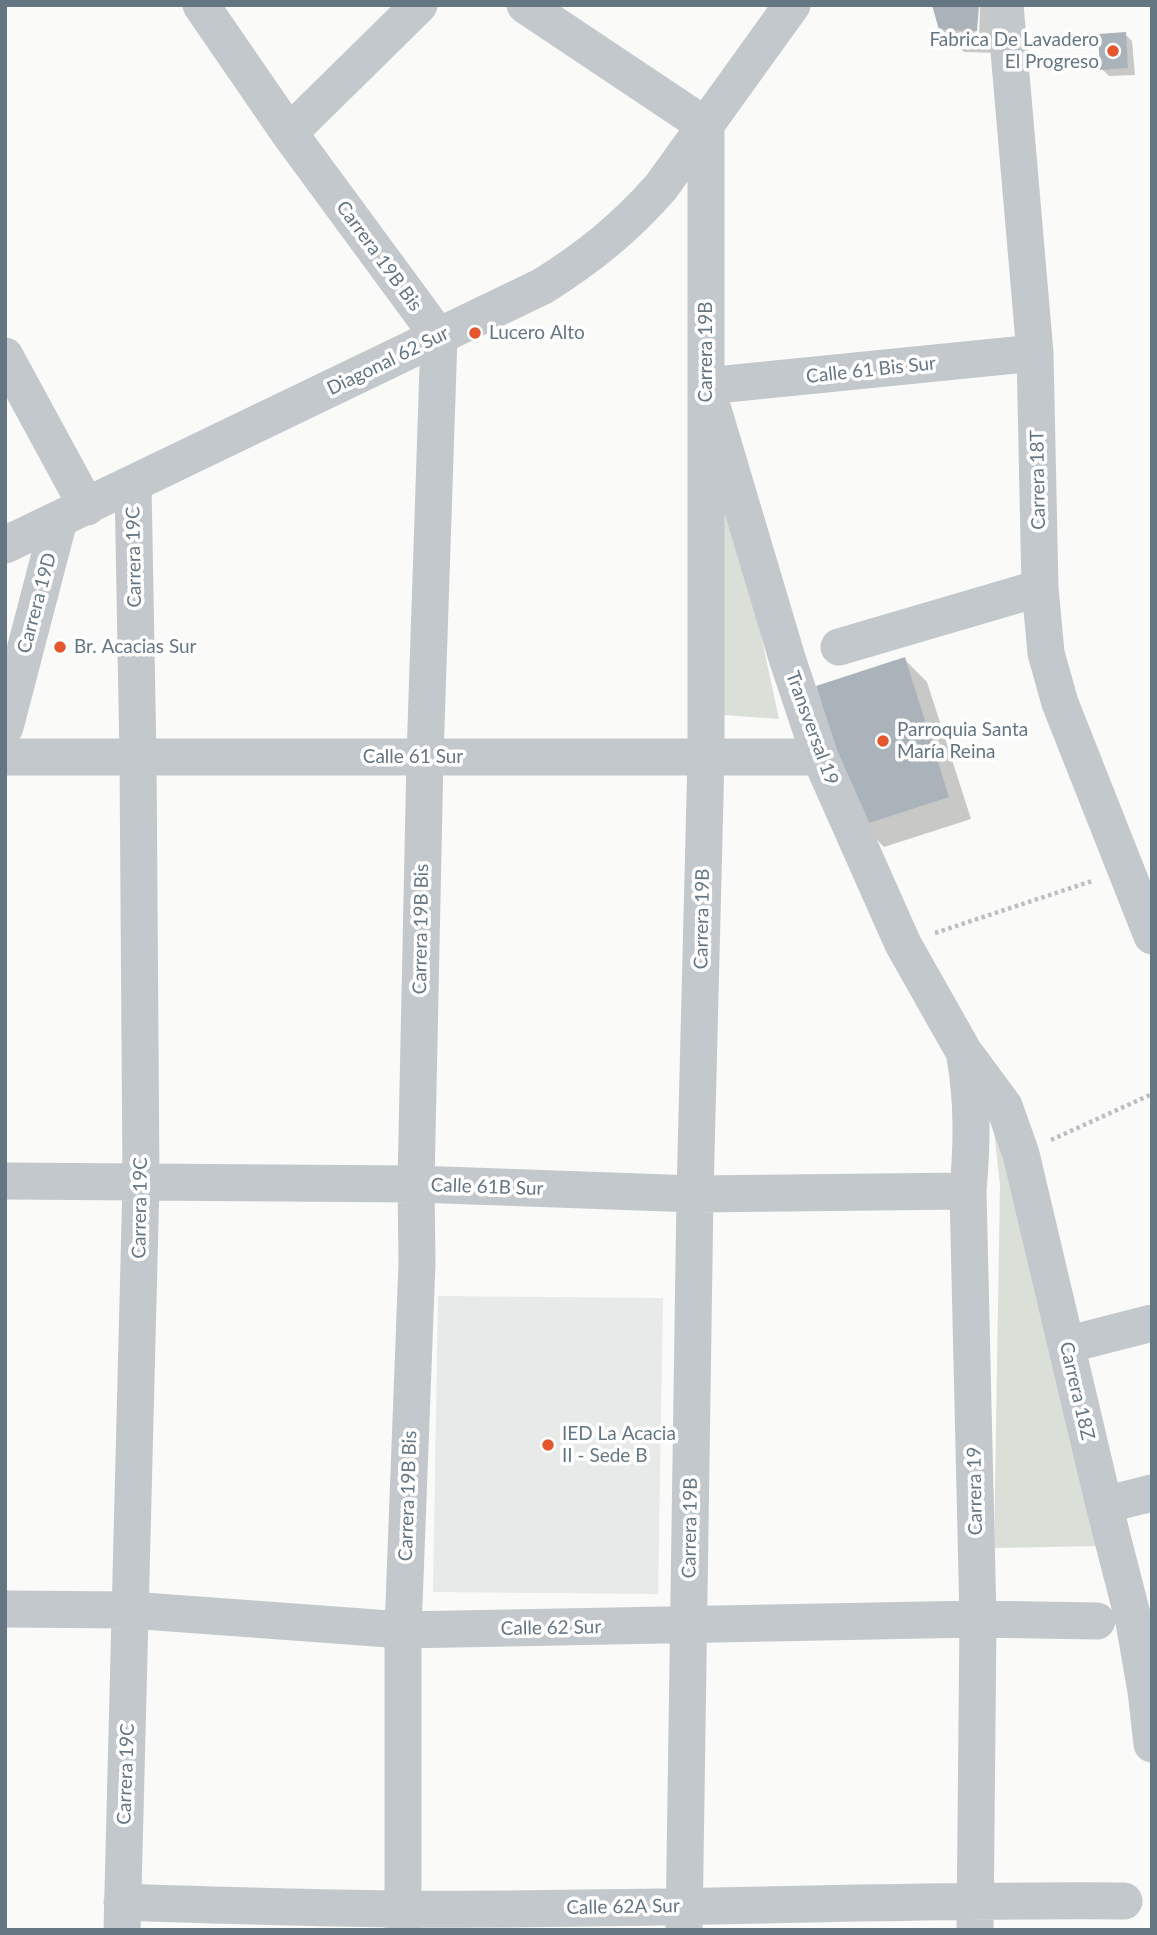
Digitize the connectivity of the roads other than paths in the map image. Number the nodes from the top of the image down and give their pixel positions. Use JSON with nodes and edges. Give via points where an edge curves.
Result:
{"nodes":[{"id":1,"x":201,"y":5,"type":"edge"},
{"id":2,"x":419,"y":5,"type":"edge"},
{"id":3,"x":525,"y":5,"type":"edge"},
{"id":4,"x":792,"y":5,"type":"edge"},
{"id":5,"x":1005,"y":5,"type":"edge"},
{"id":6,"x":706,"y":126,"type":"junction"},
{"id":7,"x":289,"y":134,"type":"junction"},
{"id":8,"x":439,"y":337,"type":"junction"},
{"id":9,"x":1035,"y":353,"type":"junction"},
{"id":10,"x":5,"y":356,"type":"edge"},
{"id":11,"x":706,"y":386,"type":"junction"},
{"id":12,"x":133,"y":485,"type":"junction"},
{"id":13,"x":73,"y":514,"type":"junction"},
{"id":14,"x":5,"y":545,"type":"edge"},
{"id":15,"x":1040,"y":589,"type":"junction"},
{"id":16,"x":839,"y":647,"type":"dead end"},
{"id":17,"x":5,"y":727,"type":"edge"},
{"id":18,"x":5,"y":757,"type":"edge"},
{"id":19,"x":138,"y":757,"type":"junction"},
{"id":20,"x":425,"y":757,"type":"junction"},
{"id":21,"x":706,"y":757,"type":"junction"},
{"id":22,"x":820,"y":758,"type":"junction"},
{"id":23,"x":1152,"y":936,"type":"edge"},
{"id":24,"x":964,"y":1052,"type":"junction"},
{"id":25,"x":5,"y":1181,"type":"edge"},
{"id":26,"x":141,"y":1183,"type":"junction"},
{"id":27,"x":416,"y":1184,"type":"junction"},
{"id":28,"x":968,"y":1191,"type":"junction"},
{"id":29,"x":695,"y":1194,"type":"junction"},
{"id":30,"x":1152,"y":1323,"type":"edge"},
{"id":31,"x":1066,"y":1345,"type":"junction"},
{"id":32,"x":1152,"y":1493,"type":"edge"},
{"id":33,"x":1104,"y":1505,"type":"junction"},
{"id":34,"x":5,"y":1609,"type":"edge"},
{"id":35,"x":130,"y":1610,"type":"junction"},
{"id":36,"x":978,"y":1619,"type":"junction"},
{"id":37,"x":1097,"y":1620,"type":"dead end"},
{"id":38,"x":688,"y":1626,"type":"junction"},
{"id":39,"x":403,"y":1630,"type":"junction"},
{"id":40,"x":1152,"y":1744,"type":"edge"},
{"id":41,"x":1124,"y":1900,"type":"dead end"},
{"id":42,"x":975,"y":1915,"type":"edge"},
{"id":43,"x":122,"y":1916,"type":"edge"},
{"id":44,"x":684,"y":1918,"type":"edge"},
{"id":45,"x":403,"y":1919,"type":"edge"}],
"edges":[{"from":1,"to":7,"type":"street","name":"Carrera 19B Bis"},
{"from":2,"to":7,"type":"street"},
{"from":3,"to":6,"type":"street"},
{"from":4,"to":6,"type":"street","name":"Diagonal 62 Sur"},
{"from":5,"to":9,"type":"street","name":"Carrera 18T"},
{"from":6,"to":8,"type":"street","name":"Diagonal 62 Sur","via":[[636,215],[584,260],[543,286]]},
{"from":6,"to":11,"type":"street","name":"Carrera 19B"},
{"from":7,"to":8,"type":"street","name":"Carrera 19B Bis"},
{"from":8,"to":12,"type":"street","name":"Diagonal 62 Sur"},
{"from":8,"to":20,"type":"street","name":"Carrera 19B Bis"},
{"from":9,"to":11,"type":"street","name":"Calle 61 Bis Sur"},
{"from":9,"to":15,"type":"street","name":"Carrera 18T"},
{"from":10,"to":13,"type":"street"},
{"from":11,"to":21,"type":"street","name":"Carrera 19B"},
{"from":11,"to":22,"type":"street","name":"Transversal 19"},
{"from":12,"to":13,"type":"street","name":"Diagonal 62 Sur"},
{"from":12,"to":19,"type":"street","name":"Carrera 19C"},
{"from":13,"to":14,"type":"street","name":"Diagonal 62 Sur"},
{"from":13,"to":17,"type":"street","name":"Carrera 19D"},
{"from":15,"to":16,"type":"street"},
{"from":15,"to":23,"type":"street","name":"Carrera 18T","via":[[1046,653],[1060,704]]},
{"from":18,"to":19,"type":"street","name":"Calle 61 Sur"},
{"from":19,"to":20,"type":"street","name":"Calle 61 Sur"},
{"from":19,"to":26,"type":"street","name":"Carrera 19C"},
{"from":20,"to":21,"type":"street","name":"Calle 61 Sur"},
{"from":20,"to":27,"type":"street","name":"Carrera 19B Bis"},
{"from":21,"to":22,"type":"street","name":"Calle 61 Sur"},
{"from":21,"to":29,"type":"street","name":"Carrera 19B"},
{"from":22,"to":24,"type":"street","name":"Transversal 19","via":[[903,944]]},
{"from":24,"to":28,"type":"street","name":"Carrera 19","via":[[973,1134]]},
{"from":24,"to":31,"type":"street","name":"Carrera 18Z","via":[[1004,1106],[1021,1154]]},
{"from":25,"to":26,"type":"street","name":"Calle 61B Sur"},
{"from":26,"to":27,"type":"street","name":"Calle 61B Sur"},
{"from":26,"to":35,"type":"street","name":"Carrera 19C"},
{"from":27,"to":29,"type":"street","name":"Calle 61B Sur"},
{"from":27,"to":39,"type":"street","name":"Carrera 19B Bis"},
{"from":28,"to":29,"type":"street","name":"Calle 61B Sur"},
{"from":28,"to":36,"type":"street","name":"Carrera 19"},
{"from":29,"to":38,"type":"street","name":"Carrera 19B"},
{"from":30,"to":31,"type":"street"},
{"from":31,"to":33,"type":"street","name":"Carrera 18Z"},
{"from":32,"to":33,"type":"street"},
{"from":33,"to":40,"type":"street","name":"Carrera 18Z","via":[[1139,1643]]},
{"from":34,"to":35,"type":"street","name":"Calle 62 Sur"},
{"from":35,"to":39,"type":"street","name":"Calle 62 Sur"},
{"from":35,"to":43,"type":"street","name":"Carrera 19C"},
{"from":36,"to":37,"type":"street","name":"Calle 62 Sur"},
{"from":36,"to":38,"type":"street","name":"Calle 62 Sur"},
{"from":36,"to":42,"type":"street","name":"Carrera 19"},
{"from":38,"to":39,"type":"street","name":"Calle 62 Sur"},
{"from":38,"to":44,"type":"street","name":"Carrera 19B"},
{"from":39,"to":45,"type":"street","name":"Carrera 19B Bis"},
{"from":41,"to":42,"type":"street","name":"Calle 62A Sur"},
{"from":42,"to":44,"type":"street","name":"Calle 62A Sur"},
{"from":43,"to":45,"type":"street","name":"Calle 62A Sur"},
{"from":44,"to":45,"type":"street","name":"Calle 62A Sur"}]}
